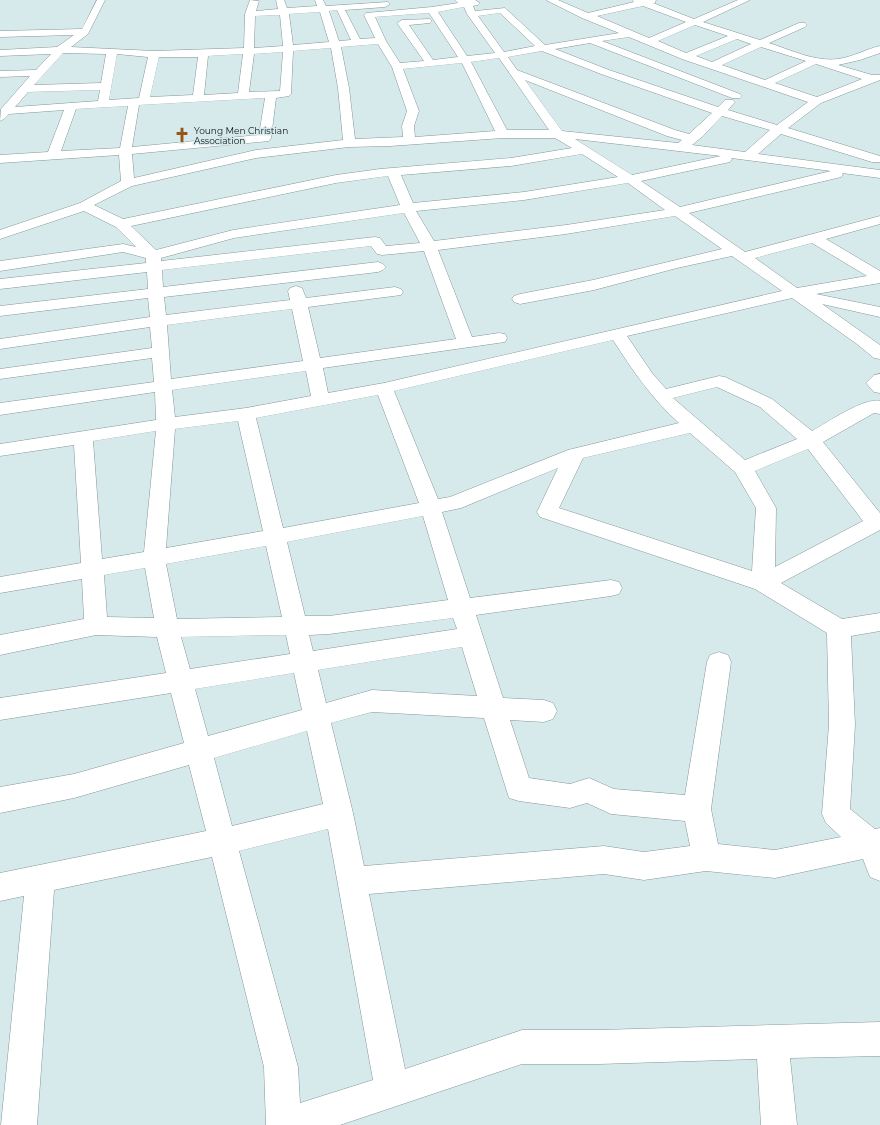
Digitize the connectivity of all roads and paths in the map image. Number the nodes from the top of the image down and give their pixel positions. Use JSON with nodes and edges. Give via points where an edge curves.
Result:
{"nodes":[{"id":1,"x":101,"y":0,"type":"edge"},
{"id":2,"x":254,"y":0,"type":"edge"},
{"id":3,"x":280,"y":0,"type":"edge"},
{"id":4,"x":318,"y":0,"type":"edge"},
{"id":5,"x":550,"y":0,"type":"edge"},
{"id":6,"x":655,"y":0,"type":"edge"},
{"id":7,"x":746,"y":0,"type":"edge"},
{"id":8,"x":494,"y":1,"type":"edge"},
{"id":9,"x":640,"y":1,"type":"edge"},
{"id":10,"x":392,"y":3,"type":"dead end"},
{"id":11,"x":466,"y":6,"type":"edge"},
{"id":12,"x":340,"y":8,"type":"junction"},
{"id":13,"x":323,"y":9,"type":"junction"},
{"id":14,"x":285,"y":11,"type":"junction"},
{"id":15,"x":250,"y":14,"type":"junction"},
{"id":16,"x":435,"y":15,"type":"junction"},
{"id":17,"x":585,"y":16,"type":"junction"},
{"id":18,"x":694,"y":22,"type":"junction"},
{"id":19,"x":802,"y":25,"type":"dead end"},
{"id":20,"x":716,"y":30,"type":"junction"},
{"id":21,"x":85,"y":32,"type":"junction"},
{"id":22,"x":0,"y":34,"type":"edge"},
{"id":23,"x":628,"y":34,"type":"junction"},
{"id":24,"x":703,"y":36,"type":"dead end"},
{"id":25,"x":736,"y":36,"type":"junction"},
{"id":26,"x":590,"y":40,"type":"junction"},
{"id":27,"x":381,"y":41,"type":"junction"},
{"id":28,"x":648,"y":42,"type":"junction"},
{"id":29,"x":357,"y":43,"type":"junction"},
{"id":30,"x":334,"y":44,"type":"junction"},
{"id":31,"x":761,"y":44,"type":"junction"},
{"id":32,"x":684,"y":45,"type":"dead end"},
{"id":33,"x":289,"y":48,"type":"junction"},
{"id":34,"x":543,"y":48,"type":"junction"},
{"id":35,"x":880,"y":49,"type":"edge"},
{"id":36,"x":60,"y":50,"type":"junction"},
{"id":37,"x":249,"y":50,"type":"junction"},
{"id":38,"x":112,"y":51,"type":"junction"},
{"id":39,"x":671,"y":51,"type":"junction"},
{"id":40,"x":0,"y":53,"type":"edge"},
{"id":41,"x":154,"y":54,"type":"junction"},
{"id":42,"x":203,"y":54,"type":"junction"},
{"id":43,"x":502,"y":55,"type":"junction"},
{"id":44,"x":686,"y":57,"type":"junction"},
{"id":45,"x":465,"y":59,"type":"junction"},
{"id":46,"x":815,"y":61,"type":"junction"},
{"id":47,"x":431,"y":64,"type":"junction"},
{"id":48,"x":712,"y":66,"type":"junction"},
{"id":49,"x":396,"y":67,"type":"junction"},
{"id":50,"x":42,"y":70,"type":"junction"},
{"id":51,"x":514,"y":72,"type":"junction"},
{"id":52,"x":0,"y":74,"type":"edge"},
{"id":53,"x":876,"y":78,"type":"edge"},
{"id":54,"x":61,"y":79,"type":"junction"},
{"id":55,"x":761,"y":83,"type":"junction"},
{"id":56,"x":106,"y":86,"type":"junction"},
{"id":57,"x":26,"y":88,"type":"junction"},
{"id":58,"x":271,"y":95,"type":"junction"},
{"id":59,"x":243,"y":96,"type":"junction"},
{"id":60,"x":736,"y":96,"type":"junction"},
{"id":61,"x":198,"y":99,"type":"junction"},
{"id":62,"x":139,"y":102,"type":"junction"},
{"id":63,"x":817,"y":102,"type":"junction"},
{"id":64,"x":103,"y":104,"type":"junction"},
{"id":65,"x":72,"y":107,"type":"junction"},
{"id":66,"x":56,"y":108,"type":"junction"},
{"id":67,"x":719,"y":111,"type":"junction"},
{"id":68,"x":2,"y":114,"type":"edge"},
{"id":69,"x":780,"y":128,"type":"junction"},
{"id":70,"x":503,"y":134,"type":"junction"},
{"id":71,"x":558,"y":134,"type":"junction"},
{"id":72,"x":692,"y":139,"type":"junction"},
{"id":73,"x":409,"y":140,"type":"junction"},
{"id":74,"x":349,"y":143,"type":"junction"},
{"id":75,"x":682,"y":147,"type":"junction"},
{"id":76,"x":584,"y":150,"type":"junction"},
{"id":77,"x":126,"y":151,"type":"junction"},
{"id":78,"x":53,"y":156,"type":"junction"},
{"id":79,"x":743,"y":157,"type":"junction"},
{"id":80,"x":878,"y":157,"type":"edge"},
{"id":81,"x":0,"y":159,"type":"edge"},
{"id":82,"x":855,"y":171,"type":"junction"},
{"id":83,"x":393,"y":172,"type":"junction"},
{"id":84,"x":880,"y":174,"type":"edge"},
{"id":85,"x":630,"y":179,"type":"junction"},
{"id":86,"x":128,"y":183,"type":"junction"},
{"id":87,"x":85,"y":206,"type":"junction"},
{"id":88,"x":409,"y":208,"type":"junction"},
{"id":89,"x":678,"y":212,"type":"junction"},
{"id":90,"x":880,"y":220,"type":"edge"},
{"id":91,"x":121,"y":224,"type":"junction"},
{"id":92,"x":278,"y":226,"type":"junction"},
{"id":93,"x":0,"y":235,"type":"edge"},
{"id":94,"x":814,"y":238,"type":"junction"},
{"id":95,"x":430,"y":247,"type":"junction"},
{"id":96,"x":285,"y":251,"type":"junction"},
{"id":97,"x":738,"y":254,"type":"junction"},
{"id":98,"x":153,"y":260,"type":"junction"},
{"id":99,"x":0,"y":266,"type":"edge"},
{"id":100,"x":378,"y":266,"type":"dead end"},
{"id":101,"x":292,"y":276,"type":"junction"},
{"id":102,"x":880,"y":278,"type":"edge"},
{"id":103,"x":0,"y":284,"type":"edge"},
{"id":104,"x":156,"y":292,"type":"junction"},
{"id":105,"x":395,"y":292,"type":"dead end"},
{"id":106,"x":793,"y":293,"type":"junction"},
{"id":107,"x":520,"y":299,"type":"dead end"},
{"id":108,"x":298,"y":304,"type":"junction"},
{"id":109,"x":0,"y":311,"type":"edge"},
{"id":110,"x":880,"y":312,"type":"edge"},
{"id":111,"x":158,"y":321,"type":"junction"},
{"id":112,"x":618,"y":335,"type":"junction"},
{"id":113,"x":499,"y":338,"type":"dead end"},
{"id":114,"x":466,"y":342,"type":"junction"},
{"id":115,"x":0,"y":344,"type":"edge"},
{"id":116,"x":160,"y":352,"type":"junction"},
{"id":117,"x":880,"y":354,"type":"edge"},
{"id":118,"x":313,"y":364,"type":"junction"},
{"id":119,"x":0,"y":374,"type":"edge"},
{"id":120,"x":880,"y":379,"type":"edge"},
{"id":121,"x":163,"y":385,"type":"junction"},
{"id":122,"x":384,"y":388,"type":"junction"},
{"id":123,"x":880,"y":388,"type":"edge"},
{"id":124,"x":661,"y":396,"type":"junction"},
{"id":125,"x":321,"y":400,"type":"junction"},
{"id":126,"x":879,"y":406,"type":"edge"},
{"id":127,"x":0,"y":409,"type":"edge"},
{"id":128,"x":246,"y":414,"type":"junction"},
{"id":129,"x":166,"y":424,"type":"junction"},
{"id":130,"x":694,"y":426,"type":"junction"},
{"id":131,"x":83,"y":438,"type":"junction"},
{"id":132,"x":811,"y":440,"type":"junction"},
{"id":133,"x":0,"y":450,"type":"edge"},
{"id":134,"x":575,"y":454,"type":"junction"},
{"id":135,"x":744,"y":468,"type":"junction"},
{"id":136,"x":431,"y":508,"type":"junction"},
{"id":137,"x":275,"y":537,"type":"junction"},
{"id":138,"x":154,"y":558,"type":"junction"},
{"id":139,"x":92,"y":569,"type":"junction"},
{"id":140,"x":763,"y":583,"type":"junction"},
{"id":141,"x":0,"y":585,"type":"edge"},
{"id":142,"x":611,"y":588,"type":"dead end"},
{"id":143,"x":462,"y":607,"type":"junction"},
{"id":144,"x":880,"y":622,"type":"edge"},
{"id":145,"x":296,"y":625,"type":"junction"},
{"id":146,"x":96,"y":626,"type":"junction"},
{"id":147,"x":166,"y":628,"type":"junction"},
{"id":148,"x":839,"y":628,"type":"junction"},
{"id":149,"x":472,"y":636,"type":"junction"},
{"id":150,"x":0,"y":645,"type":"edge"},
{"id":151,"x":304,"y":662,"type":"junction"},
{"id":152,"x":719,"y":662,"type":"dead end"},
{"id":153,"x":180,"y":681,"type":"junction"},
{"id":154,"x":494,"y":708,"type":"junction"},
{"id":155,"x":0,"y":709,"type":"edge"},
{"id":156,"x":544,"y":711,"type":"dead end"},
{"id":157,"x":317,"y":716,"type":"junction"},
{"id":158,"x":198,"y":750,"type":"junction"},
{"id":159,"x":0,"y":800,"type":"edge"},
{"id":160,"x":696,"y":809,"type":"junction"},
{"id":161,"x":339,"y":813,"type":"junction"},
{"id":162,"x":222,"y":842,"type":"junction"},
{"id":163,"x":877,"y":851,"type":"edge"},
{"id":164,"x":706,"y":857,"type":"junction"},
{"id":165,"x":40,"y":879,"type":"junction"},
{"id":166,"x":352,"y":881,"type":"junction"},
{"id":167,"x":0,"y":887,"type":"edge"},
{"id":168,"x":880,"y":1039,"type":"edge"},
{"id":169,"x":772,"y":1042,"type":"junction"},
{"id":170,"x":392,"y":1091,"type":"junction"},
{"id":171,"x":19,"y":1125,"type":"edge"},
{"id":172,"x":284,"y":1125,"type":"edge"},
{"id":173,"x":288,"y":1125,"type":"edge"},
{"id":174,"x":779,"y":1125,"type":"edge"}],
"edges":[{"from":1,"to":21,"type":"street"},
{"from":2,"to":15,"type":"street"},
{"from":3,"to":14,"type":"street"},
{"from":4,"to":13,"type":"street"},
{"from":5,"to":17,"type":"street"},
{"from":6,"to":9,"type":"street"},
{"from":7,"to":18,"type":"street"},
{"from":8,"to":11,"type":"street"},
{"from":9,"to":17,"type":"street"},
{"from":9,"to":18,"type":"street"},
{"from":10,"to":12,"type":"street"},
{"from":11,"to":16,"type":"street"},
{"from":11,"to":34,"type":"street","via":[[502,10]]},
{"from":11,"to":43,"type":"street"},
{"from":12,"to":13,"type":"street"},
{"from":12,"to":29,"type":"street"},
{"from":13,"to":14,"type":"street"},
{"from":13,"to":30,"type":"street"},
{"from":14,"to":15,"type":"street"},
{"from":14,"to":33,"type":"street"},
{"from":15,"to":37,"type":"street"},
{"from":16,"to":27,"type":"street","via":[[369,15]]},
{"from":16,"to":45,"type":"street"},
{"from":16,"to":47,"type":"street","via":[[402,23]]},
{"from":17,"to":23,"type":"street"},
{"from":18,"to":20,"type":"street"},
{"from":18,"to":28,"type":"street"},
{"from":19,"to":31,"type":"street"},
{"from":20,"to":24,"type":"street"},
{"from":20,"to":25,"type":"street"},
{"from":21,"to":22,"type":"street"},
{"from":21,"to":36,"type":"street"},
{"from":23,"to":26,"type":"street"},
{"from":23,"to":28,"type":"street"},
{"from":25,"to":31,"type":"street"},
{"from":25,"to":44,"type":"street"},
{"from":26,"to":34,"type":"street"},
{"from":26,"to":60,"type":"street"},
{"from":27,"to":29,"type":"street"},
{"from":27,"to":49,"type":"street"},
{"from":28,"to":39,"type":"street"},
{"from":29,"to":30,"type":"street"},
{"from":30,"to":33,"type":"street"},
{"from":30,"to":74,"type":"street","via":[[342,83]]},
{"from":31,"to":46,"type":"street"},
{"from":31,"to":48,"type":"street"},
{"from":32,"to":39,"type":"street"},
{"from":33,"to":37,"type":"street"},
{"from":33,"to":58,"type":"street","via":[[284,94]]},
{"from":34,"to":43,"type":"street"},
{"from":34,"to":67,"type":"street"},
{"from":35,"to":46,"type":"street","via":[[837,62]]},
{"from":36,"to":38,"type":"street"},
{"from":36,"to":40,"type":"street"},
{"from":36,"to":50,"type":"street"},
{"from":37,"to":42,"type":"street"},
{"from":37,"to":59,"type":"street"},
{"from":38,"to":41,"type":"street"},
{"from":38,"to":56,"type":"street"},
{"from":39,"to":44,"type":"street"},
{"from":41,"to":42,"type":"street"},
{"from":41,"to":62,"type":"street"},
{"from":42,"to":61,"type":"street"},
{"from":43,"to":45,"type":"street"},
{"from":43,"to":51,"type":"street"},
{"from":44,"to":48,"type":"street"},
{"from":45,"to":47,"type":"street"},
{"from":45,"to":70,"type":"street"},
{"from":46,"to":53,"type":"street"},
{"from":46,"to":55,"type":"street"},
{"from":47,"to":49,"type":"street"},
{"from":48,"to":55,"type":"street"},
{"from":49,"to":73,"type":"street","via":[[413,111],[408,126]]},
{"from":50,"to":52,"type":"street"},
{"from":50,"to":54,"type":"street"},
{"from":50,"to":57,"type":"street"},
{"from":51,"to":71,"type":"street"},
{"from":51,"to":72,"type":"street"},
{"from":53,"to":63,"type":"street"},
{"from":54,"to":56,"type":"street"},
{"from":54,"to":57,"type":"street"},
{"from":54,"to":66,"type":"street"},
{"from":55,"to":60,"type":"street","via":[[741,91]]},
{"from":55,"to":63,"type":"street"},
{"from":56,"to":64,"type":"street"},
{"from":57,"to":68,"type":"street"},
{"from":58,"to":59,"type":"street"},
{"from":58,"to":77,"type":"street","via":[[265,138]]},
{"from":59,"to":61,"type":"street"},
{"from":60,"to":67,"type":"street"},
{"from":61,"to":62,"type":"street"},
{"from":62,"to":64,"type":"street"},
{"from":62,"to":77,"type":"street"},
{"from":63,"to":69,"type":"street"},
{"from":64,"to":65,"type":"street"},
{"from":65,"to":66,"type":"street"},
{"from":65,"to":78,"type":"street"},
{"from":66,"to":68,"type":"street"},
{"from":67,"to":69,"type":"street"},
{"from":67,"to":72,"type":"street"},
{"from":69,"to":79,"type":"street"},
{"from":69,"to":80,"type":"street"},
{"from":70,"to":71,"type":"street"},
{"from":70,"to":73,"type":"street"},
{"from":71,"to":75,"type":"street"},
{"from":71,"to":76,"type":"street"},
{"from":72,"to":75,"type":"street"},
{"from":73,"to":74,"type":"street"},
{"from":74,"to":86,"type":"street","via":[[256,154]]},
{"from":75,"to":79,"type":"street"},
{"from":76,"to":83,"type":"street","via":[[511,162]]},
{"from":76,"to":85,"type":"street"},
{"from":77,"to":78,"type":"street"},
{"from":77,"to":86,"type":"street","via":[[125,171]]},
{"from":78,"to":81,"type":"street"},
{"from":79,"to":82,"type":"street"},
{"from":79,"to":85,"type":"street"},
{"from":80,"to":82,"type":"street"},
{"from":82,"to":84,"type":"street"},
{"from":82,"to":89,"type":"street"},
{"from":83,"to":88,"type":"street"},
{"from":83,"to":91,"type":"street","via":[[336,179]]},
{"from":85,"to":88,"type":"street","via":[[524,196]]},
{"from":85,"to":89,"type":"street"},
{"from":86,"to":87,"type":"street"},
{"from":87,"to":91,"type":"street"},
{"from":87,"to":93,"type":"street"},
{"from":88,"to":92,"type":"street"},
{"from":88,"to":95,"type":"street"},
{"from":89,"to":95,"type":"street"},
{"from":89,"to":97,"type":"street"},
{"from":90,"to":94,"type":"street"},
{"from":91,"to":98,"type":"street"},
{"from":92,"to":96,"type":"street"},
{"from":92,"to":98,"type":"street","via":[[233,234]]},
{"from":94,"to":97,"type":"street"},
{"from":94,"to":102,"type":"street"},
{"from":95,"to":96,"type":"street","via":[[382,251],[375,241]]},
{"from":95,"to":114,"type":"street"},
{"from":96,"to":98,"type":"street"},
{"from":96,"to":101,"type":"street"},
{"from":97,"to":106,"type":"street"},
{"from":97,"to":107,"type":"street","via":[[676,264],[594,285]]},
{"from":98,"to":99,"type":"street","via":[[123,248]]},
{"from":98,"to":103,"type":"street"},
{"from":98,"to":104,"type":"street"},
{"from":100,"to":101,"type":"street"},
{"from":101,"to":104,"type":"street"},
{"from":101,"to":108,"type":"street"},
{"from":102,"to":106,"type":"street"},
{"from":104,"to":109,"type":"street"},
{"from":104,"to":111,"type":"street"},
{"from":105,"to":108,"type":"street"},
{"from":106,"to":110,"type":"street"},
{"from":106,"to":112,"type":"street"},
{"from":106,"to":117,"type":"street"},
{"from":108,"to":111,"type":"street"},
{"from":108,"to":118,"type":"street"},
{"from":111,"to":115,"type":"street"},
{"from":111,"to":116,"type":"street"},
{"from":112,"to":122,"type":"street"},
{"from":112,"to":124,"type":"street"},
{"from":113,"to":114,"type":"street"},
{"from":114,"to":118,"type":"street"},
{"from":116,"to":119,"type":"street"},
{"from":116,"to":121,"type":"street"},
{"from":118,"to":121,"type":"street"},
{"from":118,"to":125,"type":"street"},
{"from":120,"to":123,"type":"street","via":[[875,383]]},
{"from":121,"to":127,"type":"street"},
{"from":121,"to":129,"type":"street"},
{"from":122,"to":125,"type":"street"},
{"from":122,"to":136,"type":"street"},
{"from":124,"to":130,"type":"street"},
{"from":124,"to":132,"type":"street","via":[[719,381],[766,403]]},
{"from":125,"to":128,"type":"street"},
{"from":126,"to":132,"type":"street","via":[[867,409]]},
{"from":128,"to":129,"type":"street"},
{"from":128,"to":137,"type":"street"},
{"from":129,"to":131,"type":"street"},
{"from":129,"to":138,"type":"street"},
{"from":130,"to":134,"type":"street"},
{"from":130,"to":135,"type":"street"},
{"from":131,"to":133,"type":"street"},
{"from":131,"to":139,"type":"street"},
{"from":132,"to":135,"type":"street"},
{"from":132,"to":140,"type":"street","via":[[876,523]]},
{"from":134,"to":136,"type":"street","via":[[454,503]]},
{"from":134,"to":140,"type":"street","via":[[547,512]]},
{"from":135,"to":140,"type":"street","via":[[766,508]]},
{"from":136,"to":137,"type":"street"},
{"from":136,"to":143,"type":"street"},
{"from":137,"to":138,"type":"street"},
{"from":137,"to":145,"type":"street"},
{"from":138,"to":139,"type":"street"},
{"from":138,"to":147,"type":"street"},
{"from":139,"to":141,"type":"street"},
{"from":139,"to":146,"type":"street"},
{"from":140,"to":148,"type":"street"},
{"from":142,"to":143,"type":"street"},
{"from":143,"to":145,"type":"street","via":[[328,625]]},
{"from":143,"to":149,"type":"street"},
{"from":144,"to":148,"type":"street"},
{"from":145,"to":147,"type":"street"},
{"from":145,"to":151,"type":"street"},
{"from":146,"to":147,"type":"street"},
{"from":146,"to":150,"type":"street"},
{"from":147,"to":153,"type":"street"},
{"from":148,"to":163,"type":"street","via":[[842,725],[836,814]]},
{"from":149,"to":151,"type":"street"},
{"from":149,"to":154,"type":"street"},
{"from":151,"to":153,"type":"street"},
{"from":151,"to":157,"type":"street"},
{"from":152,"to":160,"type":"street"},
{"from":153,"to":155,"type":"street"},
{"from":153,"to":158,"type":"street"},
{"from":154,"to":156,"type":"street"},
{"from":154,"to":157,"type":"street","via":[[372,701]]},
{"from":154,"to":160,"type":"street","via":[[520,789],[570,796],[589,790],[611,801]]},
{"from":157,"to":158,"type":"street"},
{"from":157,"to":161,"type":"street"},
{"from":158,"to":159,"type":"street","via":[[74,786]]},
{"from":158,"to":162,"type":"street"},
{"from":160,"to":164,"type":"street"},
{"from":161,"to":162,"type":"street"},
{"from":161,"to":166,"type":"street"},
{"from":162,"to":165,"type":"street"},
{"from":162,"to":172,"type":"street","via":[[281,1067]]},
{"from":163,"to":164,"type":"street","via":[[775,864]]},
{"from":164,"to":166,"type":"street","via":[[644,866],[604,860]]},
{"from":165,"to":167,"type":"street"},
{"from":165,"to":171,"type":"street"},
{"from":166,"to":170,"type":"street"},
{"from":168,"to":169,"type":"street"},
{"from":169,"to":170,"type":"street","via":[[522,1047]]},
{"from":169,"to":174,"type":"street"},
{"from":170,"to":173,"type":"street"}]}
